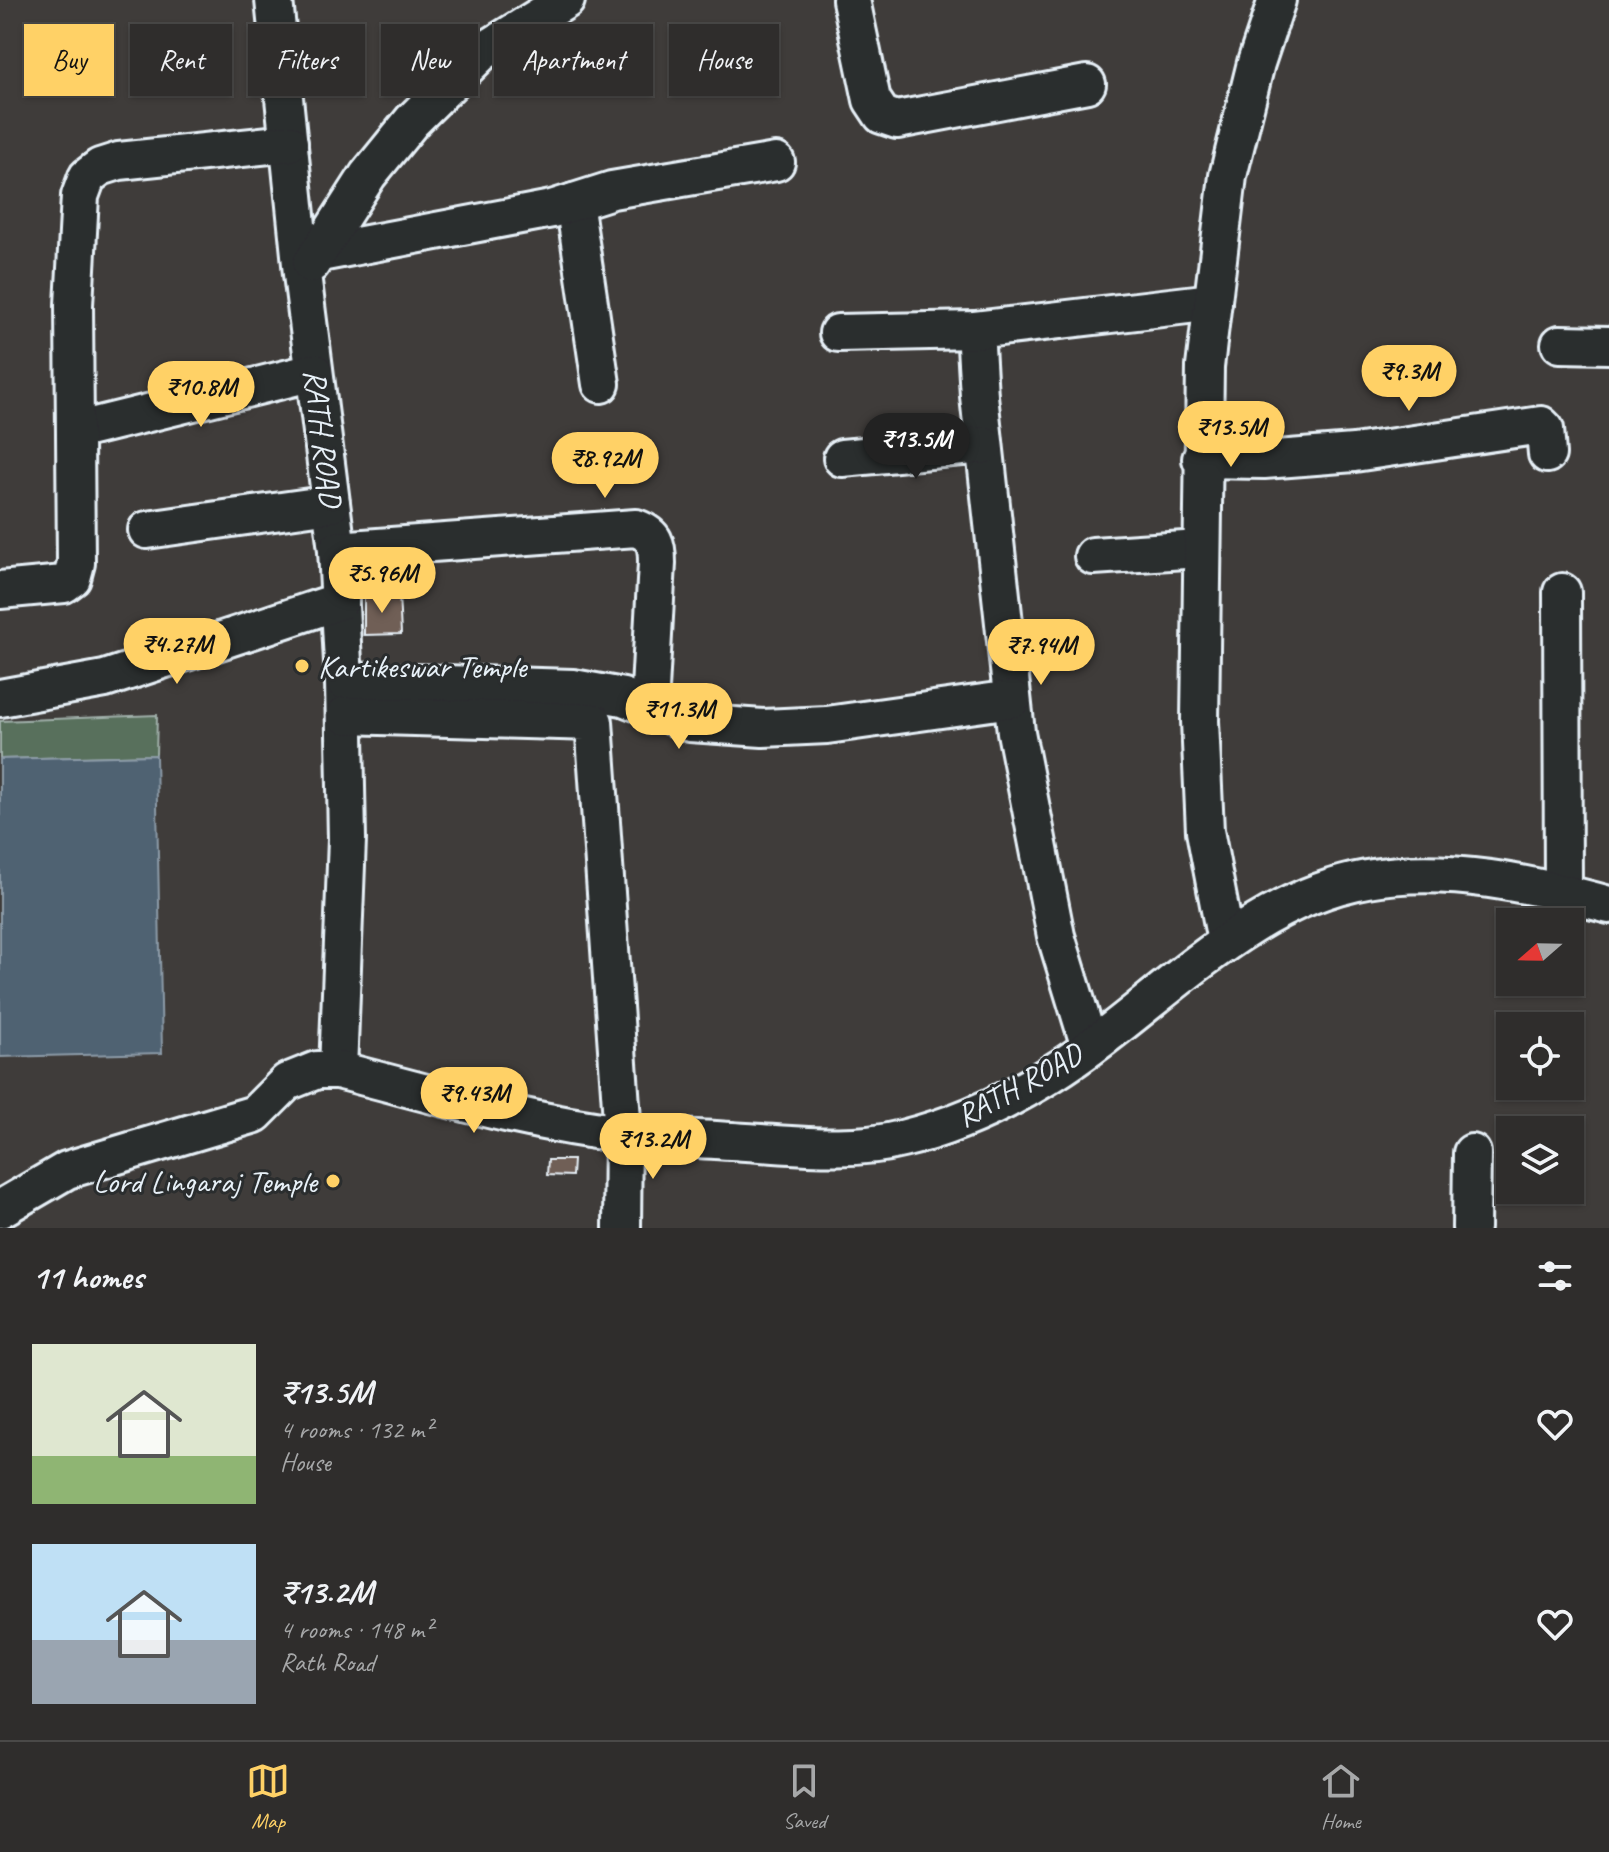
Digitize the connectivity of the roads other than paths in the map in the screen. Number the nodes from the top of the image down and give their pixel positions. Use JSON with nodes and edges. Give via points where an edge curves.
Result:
{"nodes":[{"id":1,"x":274,"y":0,"type":"edge"},
{"id":2,"x":566,"y":0,"type":"edge"},
{"id":3,"x":851,"y":0,"type":"edge"},
{"id":4,"x":1277,"y":0,"type":"edge"},
{"id":5,"x":1087,"y":84,"type":"dead end"},
{"id":6,"x":289,"y":143,"type":"junction"},
{"id":7,"x":776,"y":162,"type":"dead end"},
{"id":8,"x":574,"y":202,"type":"junction"},
{"id":9,"x":311,"y":263,"type":"junction"},
{"id":10,"x":1213,"y":302,"type":"junction"},
{"id":11,"x":975,"y":330,"type":"junction"},
{"id":12,"x":838,"y":333,"type":"dead end"},
{"id":13,"x":1560,"y":344,"type":"dead end"},
{"id":14,"x":1609,"y":345,"type":"edge"},
{"id":15,"x":314,"y":372,"type":"junction"},
{"id":16,"x":601,"y":384,"type":"dead end"},
{"id":17,"x":75,"y":431,"type":"junction"},
{"id":18,"x":984,"y":445,"type":"junction"},
{"id":19,"x":1547,"y":454,"type":"dead end"},
{"id":20,"x":842,"y":458,"type":"dead end"},
{"id":21,"x":1201,"y":459,"type":"junction"},
{"id":22,"x":331,"y":504,"type":"junction"},
{"id":23,"x":147,"y":530,"type":"dead end"},
{"id":24,"x":1200,"y":549,"type":"junction"},
{"id":25,"x":337,"y":550,"type":"junction"},
{"id":26,"x":1093,"y":556,"type":"dead end"},
{"id":27,"x":0,"y":590,"type":"edge"},
{"id":28,"x":1562,"y":592,"type":"dead end"},
{"id":29,"x":340,"y":601,"type":"junction"},
{"id":30,"x":0,"y":698,"type":"edge"},
{"id":31,"x":345,"y":698,"type":"junction"},
{"id":32,"x":1012,"y":699,"type":"junction"},
{"id":33,"x":649,"y":707,"type":"junction"},
{"id":34,"x":1563,"y":892,"type":"junction"},
{"id":35,"x":1609,"y":905,"type":"edge"},
{"id":36,"x":1226,"y":941,"type":"junction"},
{"id":37,"x":1090,"y":1047,"type":"junction"},
{"id":38,"x":338,"y":1070,"type":"junction"},
{"id":39,"x":623,"y":1134,"type":"junction"},
{"id":40,"x":1472,"y":1153,"type":"dead end"},
{"id":41,"x":0,"y":1209,"type":"edge"},
{"id":42,"x":622,"y":1228,"type":"edge"},
{"id":43,"x":1471,"y":1228,"type":"edge"}],
"edges":[{"from":1,"to":6,"type":"street","name":"RATH ROAD"},
{"from":2,"to":9,"type":"street","via":[[481,53],[412,121],[368,175]]},
{"from":3,"to":5,"type":"street","via":[[872,100],[882,115],[897,120]]},
{"from":4,"to":10,"type":"street","via":[[1228,176]]},
{"from":6,"to":9,"type":"street","name":"RATH ROAD"},
{"from":6,"to":17,"type":"street","via":[[119,161],[87,177],[80,196],[74,305]]},
{"from":7,"to":8,"type":"street","via":[[612,190]]},
{"from":8,"to":9,"type":"street"},
{"from":8,"to":16,"type":"street"},
{"from":9,"to":15,"type":"street","name":"RATH ROAD"},
{"from":10,"to":11,"type":"street"},
{"from":10,"to":21,"type":"street"},
{"from":11,"to":12,"type":"street"},
{"from":11,"to":18,"type":"street"},
{"from":13,"to":14,"type":"street"},
{"from":15,"to":17,"type":"street"},
{"from":15,"to":22,"type":"street","name":"RATH ROAD"},
{"from":17,"to":27,"type":"street","via":[[72,578],[53,587]]},
{"from":18,"to":20,"type":"street"},
{"from":18,"to":32,"type":"street"},
{"from":19,"to":21,"type":"street","via":[[1541,425],[1354,453]]},
{"from":21,"to":24,"type":"street"},
{"from":22,"to":23,"type":"street"},
{"from":22,"to":25,"type":"street","name":"RATH ROAD"},
{"from":24,"to":26,"type":"street"},
{"from":24,"to":36,"type":"street","via":[[1205,831]]},
{"from":25,"to":29,"type":"street","name":"RATH ROAD"},
{"from":25,"to":33,"type":"street","via":[[636,528],[650,533],[657,545],[657,563]]},
{"from":28,"to":34,"type":"street"},
{"from":29,"to":30,"type":"street","via":[[105,679]]},
{"from":29,"to":31,"type":"street","name":"RATH ROAD"},
{"from":31,"to":33,"type":"street","via":[[573,688]]},
{"from":31,"to":38,"type":"street","name":"RATH ROAD","via":[[347,839]]},
{"from":31,"to":39,"type":"street","via":[[594,722]]},
{"from":32,"to":33,"type":"street","via":[[827,725],[763,728],[690,723]]},
{"from":32,"to":37,"type":"street","via":[[1056,936]]},
{"from":34,"to":35,"type":"street","name":"RATH ROAD"},
{"from":34,"to":36,"type":"street","name":"RATH ROAD","via":[[1466,875],[1369,879],[1327,890]]},
{"from":36,"to":37,"type":"street","name":"RATH ROAD"},
{"from":37,"to":39,"type":"street","name":"RATH ROAD","via":[[969,1119],[900,1140],[830,1148]]},
{"from":38,"to":39,"type":"street","name":"RATH ROAD","via":[[525,1117]]},
{"from":38,"to":41,"type":"street","name":"RATH ROAD","via":[[317,1070],[287,1082],[255,1114],[67,1170]]},
{"from":39,"to":42,"type":"street"},
{"from":40,"to":43,"type":"street"}]}
